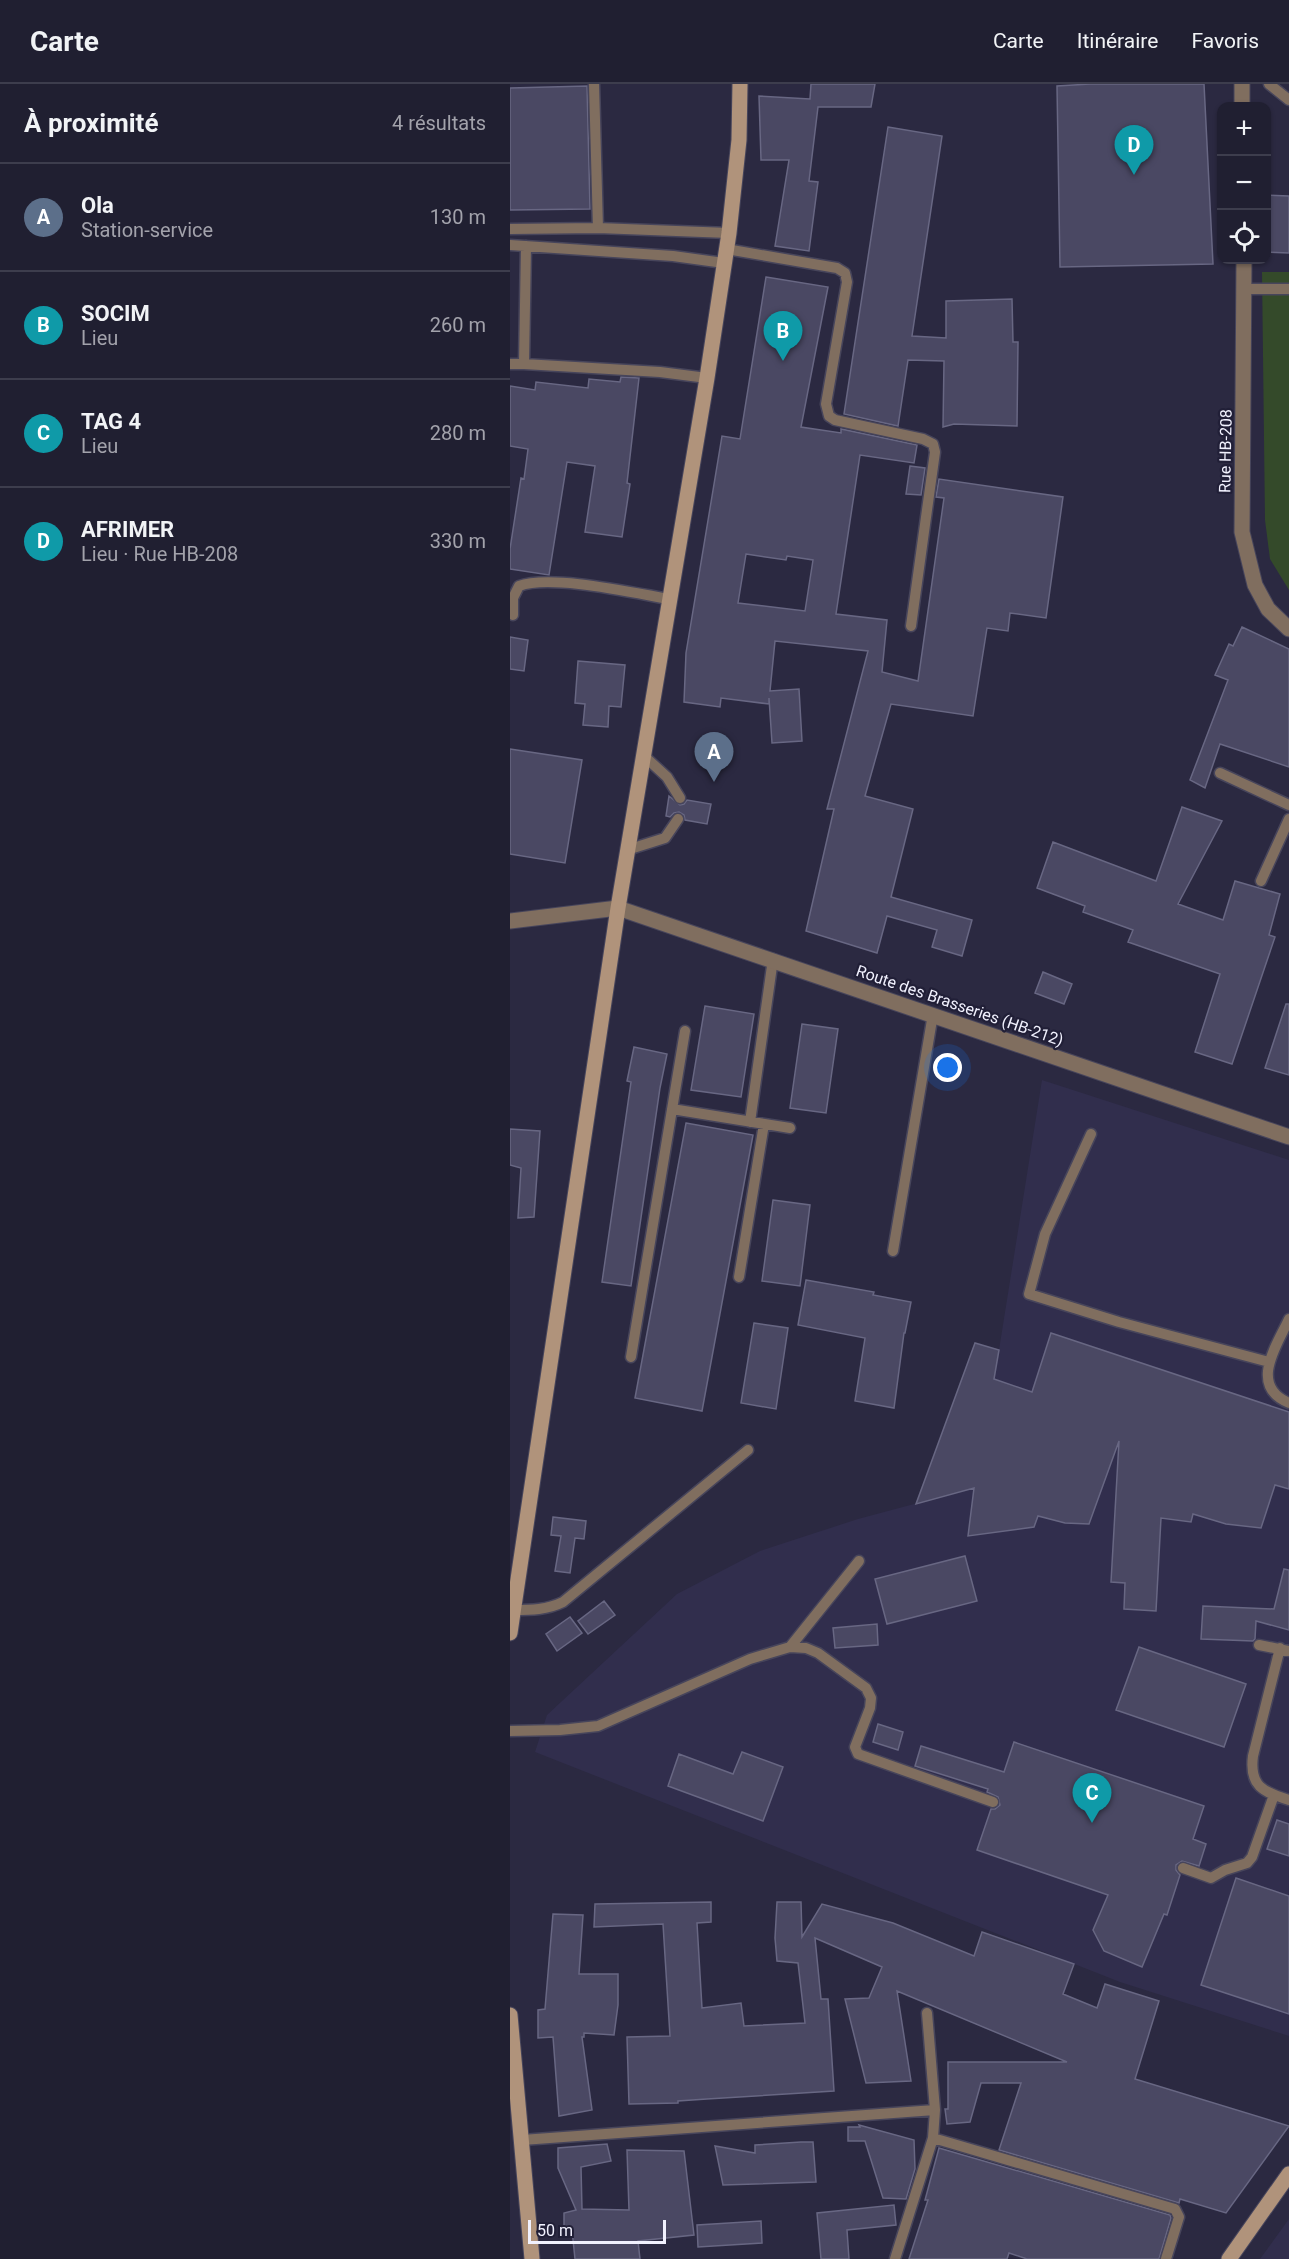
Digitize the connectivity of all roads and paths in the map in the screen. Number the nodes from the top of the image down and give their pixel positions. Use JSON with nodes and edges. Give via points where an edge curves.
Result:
{"nodes":[{"id":1,"x":594,"y":84,"type":"edge"},
{"id":2,"x":740,"y":84,"type":"edge"},
{"id":3,"x":1242,"y":84,"type":"edge"},
{"id":4,"x":1269,"y":84,"type":"edge"},
{"id":5,"x":1289,"y":100,"type":"edge"},
{"id":6,"x":1242,"y":102,"type":"edge"},
{"id":7,"x":598,"y":228,"type":"junction"},
{"id":8,"x":510,"y":229,"type":"edge"},
{"id":9,"x":729,"y":233,"type":"junction"},
{"id":10,"x":510,"y":245,"type":"edge"},
{"id":11,"x":526,"y":246,"type":"junction"},
{"id":12,"x":725,"y":256,"type":"junction"},
{"id":13,"x":1244,"y":264,"type":"edge"},
{"id":14,"x":1244,"y":289,"type":"junction"},
{"id":15,"x":1289,"y":289,"type":"edge"},
{"id":16,"x":510,"y":364,"type":"edge"},
{"id":17,"x":524,"y":364,"type":"junction"},
{"id":18,"x":707,"y":378,"type":"junction"},
{"id":19,"x":669,"y":599,"type":"junction"},
{"id":20,"x":513,"y":615,"type":"dead end"},
{"id":21,"x":911,"y":626,"type":"dead end"},
{"id":22,"x":1289,"y":629,"type":"edge"},
{"id":23,"x":643,"y":754,"type":"junction"},
{"id":24,"x":1220,"y":773,"type":"dead end"},
{"id":25,"x":680,"y":798,"type":"dead end"},
{"id":26,"x":1289,"y":805,"type":"edge"},
{"id":27,"x":678,"y":819,"type":"dead end"},
{"id":28,"x":1289,"y":819,"type":"edge"},
{"id":29,"x":627,"y":850,"type":"junction"},
{"id":30,"x":1261,"y":881,"type":"dead end"},
{"id":31,"x":618,"y":908,"type":"junction"},
{"id":32,"x":510,"y":921,"type":"edge"},
{"id":33,"x":773,"y":959,"type":"junction"},
{"id":34,"x":933,"y":1014,"type":"junction"},
{"id":35,"x":685,"y":1031,"type":"dead end"},
{"id":36,"x":672,"y":1109,"type":"junction"},
{"id":37,"x":750,"y":1122,"type":"junction"},
{"id":38,"x":764,"y":1124,"type":"junction"},
{"id":39,"x":790,"y":1128,"type":"dead end"},
{"id":40,"x":1091,"y":1134,"type":"dead end"},
{"id":41,"x":1289,"y":1137,"type":"edge"},
{"id":42,"x":893,"y":1251,"type":"dead end"},
{"id":43,"x":740,"y":1277,"type":"dead end"},
{"id":44,"x":1289,"y":1318,"type":"edge"},
{"id":45,"x":631,"y":1357,"type":"dead end"},
{"id":46,"x":1269,"y":1362,"type":"junction"},
{"id":47,"x":1289,"y":1403,"type":"edge"},
{"id":48,"x":748,"y":1450,"type":"dead end"},
{"id":49,"x":859,"y":1561,"type":"dead end"},
{"id":50,"x":513,"y":1610,"type":"junction"},
{"id":51,"x":510,"y":1633,"type":"edge"},
{"id":52,"x":1259,"y":1645,"type":"dead end"},
{"id":53,"x":790,"y":1647,"type":"junction"},
{"id":54,"x":1285,"y":1649,"type":"edge"},
{"id":55,"x":510,"y":1731,"type":"edge"},
{"id":56,"x":1274,"y":1796,"type":"junction"},
{"id":57,"x":1289,"y":1800,"type":"edge"},
{"id":58,"x":993,"y":1803,"type":"dead end"},
{"id":59,"x":1183,"y":1868,"type":"dead end"},
{"id":60,"x":927,"y":2013,"type":"dead end"},
{"id":61,"x":510,"y":2015,"type":"edge"},
{"id":62,"x":935,"y":2110,"type":"junction"},
{"id":63,"x":933,"y":2138,"type":"junction"},
{"id":64,"x":522,"y":2140,"type":"junction"},
{"id":65,"x":1289,"y":2174,"type":"edge"},
{"id":66,"x":532,"y":2259,"type":"edge"},
{"id":67,"x":895,"y":2259,"type":"edge"},
{"id":68,"x":1166,"y":2259,"type":"edge"},
{"id":69,"x":1229,"y":2259,"type":"edge"}],
"edges":[{"from":1,"to":7,"type":"lane"},
{"from":2,"to":9,"type":"street","via":[[740,140]]},
{"from":3,"to":6,"type":"street"},
{"from":4,"to":5,"type":"lane"},
{"from":7,"to":8,"type":"lane"},
{"from":7,"to":9,"type":"lane"},
{"from":9,"to":12,"type":"street"},
{"from":10,"to":11,"type":"lane"},
{"from":11,"to":12,"type":"lane"},
{"from":11,"to":17,"type":"lane"},
{"from":12,"to":18,"type":"street"},
{"from":12,"to":21,"type":"lane","via":[[837,268],[845,273],[847,282],[826,404],[829,416],[933,444]]},
{"from":13,"to":14,"type":"street","name":"Rue HB-208"},
{"from":14,"to":15,"type":"lane"},
{"from":14,"to":22,"type":"street","name":"Rue HB-208","via":[[1242,532],[1256,585],[1268,609]]},
{"from":16,"to":17,"type":"lane"},
{"from":17,"to":18,"type":"lane"},
{"from":18,"to":19,"type":"street"},
{"from":19,"to":20,"type":"lane","via":[[597,587],[530,582],[519,586],[513,598]]},
{"from":19,"to":23,"type":"street"},
{"from":23,"to":25,"type":"lane","via":[[667,777]]},
{"from":23,"to":29,"type":"street"},
{"from":24,"to":26,"type":"lane"},
{"from":27,"to":29,"type":"lane","via":[[665,838]]},
{"from":28,"to":30,"type":"lane"},
{"from":29,"to":31,"type":"street"},
{"from":31,"to":32,"type":"street"},
{"from":31,"to":33,"type":"street","name":"Route des Brasseries (HB-212)"},
{"from":31,"to":50,"type":"street"},
{"from":33,"to":34,"type":"street","name":"Route des Brasseries (HB-212)"},
{"from":33,"to":37,"type":"lane"},
{"from":34,"to":41,"type":"street","name":"Route des Brasseries (HB-212)"},
{"from":34,"to":42,"type":"lane"},
{"from":35,"to":36,"type":"lane"},
{"from":36,"to":37,"type":"lane"},
{"from":36,"to":45,"type":"lane"},
{"from":37,"to":38,"type":"lane"},
{"from":38,"to":39,"type":"lane"},
{"from":38,"to":43,"type":"lane"},
{"from":40,"to":46,"type":"lane","via":[[1045,1234],[1029,1294]]},
{"from":44,"to":46,"type":"lane"},
{"from":46,"to":47,"type":"lane","via":[[1272,1390]]},
{"from":48,"to":50,"type":"lane","via":[[563,1602],[536,1610]]},
{"from":49,"to":53,"type":"lane"},
{"from":50,"to":51,"type":"street"},
{"from":52,"to":54,"type":"lane"},
{"from":53,"to":55,"type":"lane","via":[[750,1659],[598,1726]]},
{"from":53,"to":58,"type":"lane","via":[[818,1653],[866,1688],[870,1708],[855,1747],[858,1754]]},
{"from":54,"to":56,"type":"lane","via":[[1252,1763],[1256,1782]]},
{"from":56,"to":57,"type":"lane"},
{"from":56,"to":59,"type":"lane","via":[[1249,1861],[1211,1878]]},
{"from":60,"to":62,"type":"lane"},
{"from":61,"to":64,"type":"street"},
{"from":62,"to":63,"type":"lane"},
{"from":62,"to":64,"type":"lane"},
{"from":63,"to":67,"type":"lane"},
{"from":63,"to":68,"type":"lane","via":[[1175,2209],[1179,2217]]},
{"from":64,"to":66,"type":"street"},
{"from":65,"to":69,"type":"street"}]}
